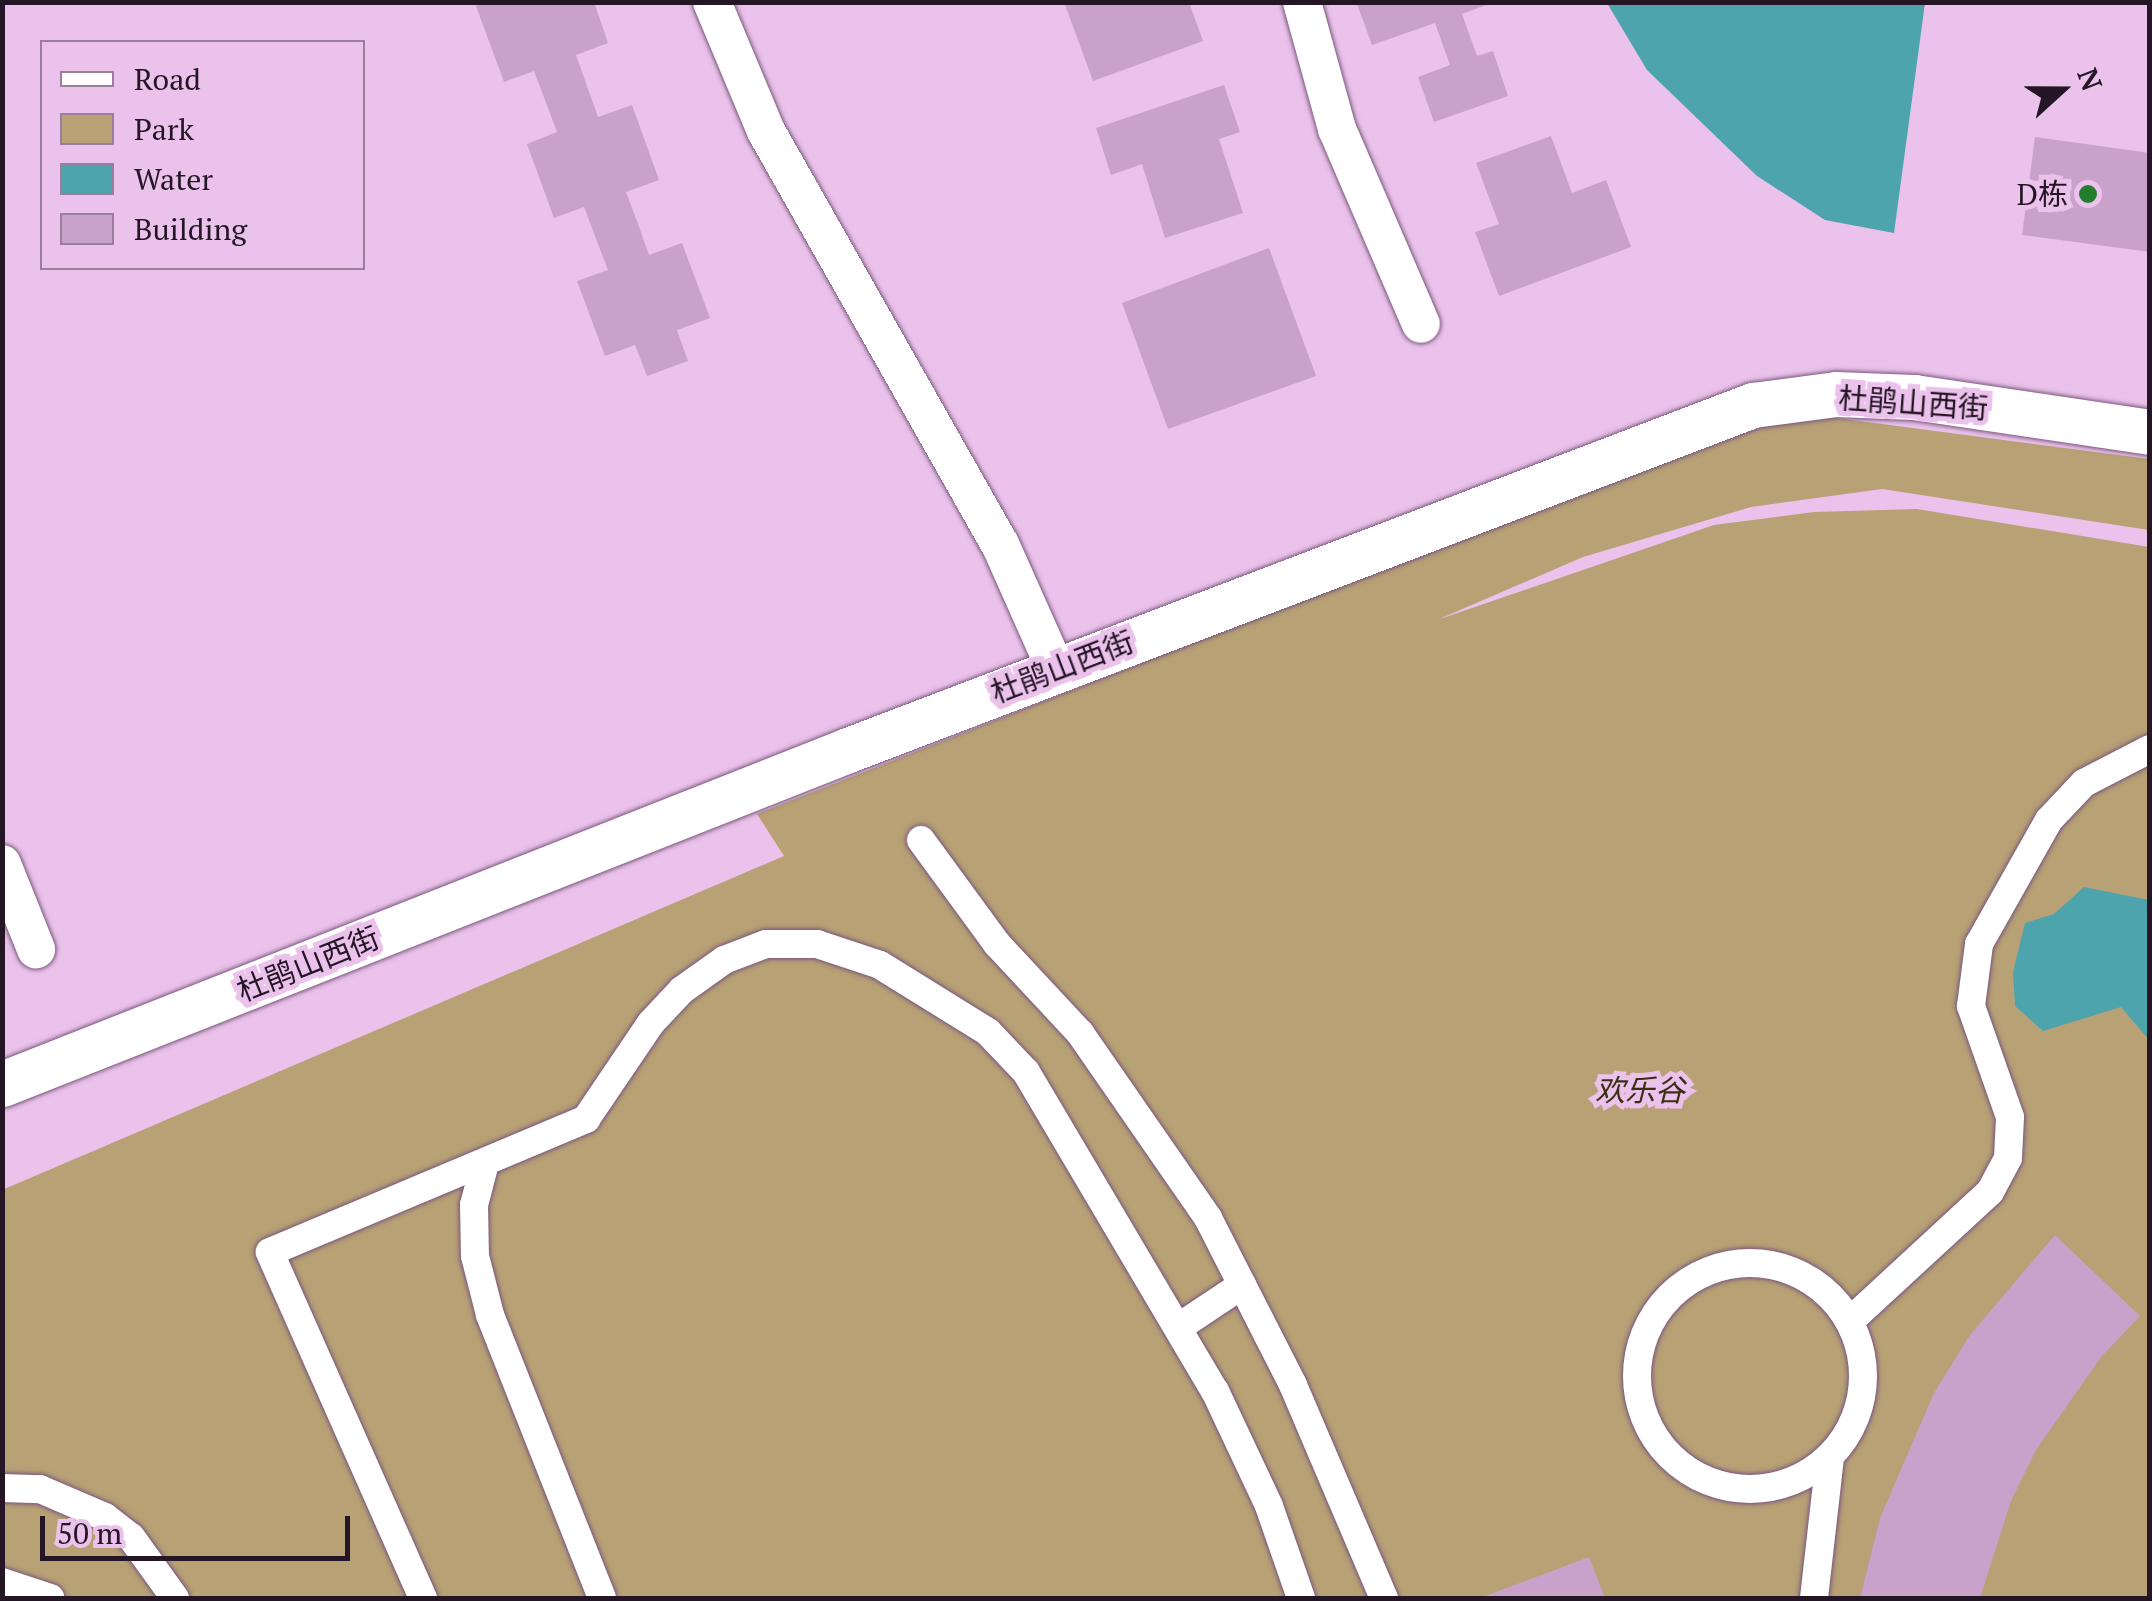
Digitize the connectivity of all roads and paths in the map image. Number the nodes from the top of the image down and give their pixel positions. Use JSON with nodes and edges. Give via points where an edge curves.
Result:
{"nodes":[{"id":1,"x":712,"y":2,"type":"edge"},
{"id":2,"x":1302,"y":2,"type":"edge"},
{"id":3,"x":1421,"y":324,"type":"dead end"},
{"id":4,"x":2150,"y":432,"type":"edge"},
{"id":5,"x":1056,"y":670,"type":"junction"},
{"id":6,"x":2150,"y":749,"type":"edge"},
{"id":7,"x":921,"y":840,"type":"dead end"},
{"id":8,"x":2,"y":864,"type":"edge"},
{"id":9,"x":36,"y":948,"type":"dead end"},
{"id":10,"x":2,"y":1084,"type":"edge"},
{"id":11,"x":485,"y":1163,"type":"junction"},
{"id":12,"x":1242,"y":1286,"type":"junction"},
{"id":13,"x":1850,"y":1321,"type":"junction"},
{"id":14,"x":1179,"y":1327,"type":"junction"},
{"id":15,"x":1830,"y":1458,"type":"junction"},
{"id":16,"x":2,"y":1488,"type":"edge"},
{"id":17,"x":2,"y":1582,"type":"edge"},
{"id":18,"x":50,"y":1598,"type":"edge"},
{"id":19,"x":175,"y":1598,"type":"edge"},
{"id":20,"x":423,"y":1598,"type":"edge"},
{"id":21,"x":602,"y":1598,"type":"edge"},
{"id":22,"x":1301,"y":1598,"type":"edge"},
{"id":23,"x":1384,"y":1598,"type":"edge"},
{"id":24,"x":1814,"y":1598,"type":"edge"}],
"edges":[{"from":1,"to":5,"type":"street","via":[[766,131],[991,526]]},
{"from":2,"to":3,"type":"street","via":[[1337,129]]},
{"from":4,"to":5,"type":"street","name":"杜鹃山西街","via":[[1914,396],[1836,394],[1753,406]]},
{"from":5,"to":10,"type":"street","name":"杜鹃山西街"},
{"from":6,"to":13,"type":"street","via":[[2084,783],[2049,820],[1978,944],[1971,1006],[2010,1117],[2008,1158],[1990,1192]]},
{"from":7,"to":12,"type":"street","via":[[953,890],[1136,1107]]},
{"from":8,"to":9,"type":"street"},
{"from":11,"to":14,"type":"street","via":[[586,1119],[651,1022],[724,960],[766,944],[817,944],[880,966],[938,998],[988,1032],[1026,1072]]},
{"from":11,"to":20,"type":"street","via":[[270,1252]]},
{"from":11,"to":21,"type":"street","via":[[474,1205],[476,1256],[490,1316]]},
{"from":12,"to":14,"type":"street"},
{"from":12,"to":23,"type":"street","via":[[1293,1384]]},
{"from":13,"to":15,"type":"street","via":[[1863,1364],[1862,1394],[1850,1431]]},
{"from":13,"to":15,"type":"street","via":[[1821,1288],[1790,1270],[1731,1264],[1694,1277],[1658,1308],[1637,1362],[1638,1396],[1650,1431],[1697,1477],[1731,1489],[1764,1490],[1802,1478]]},
{"from":14,"to":22,"type":"street","via":[[1269,1506]]},
{"from":15,"to":24,"type":"street"},
{"from":16,"to":19,"type":"street","via":[[40,1490],[105,1517],[131,1537]]},
{"from":17,"to":18,"type":"street"}]}
